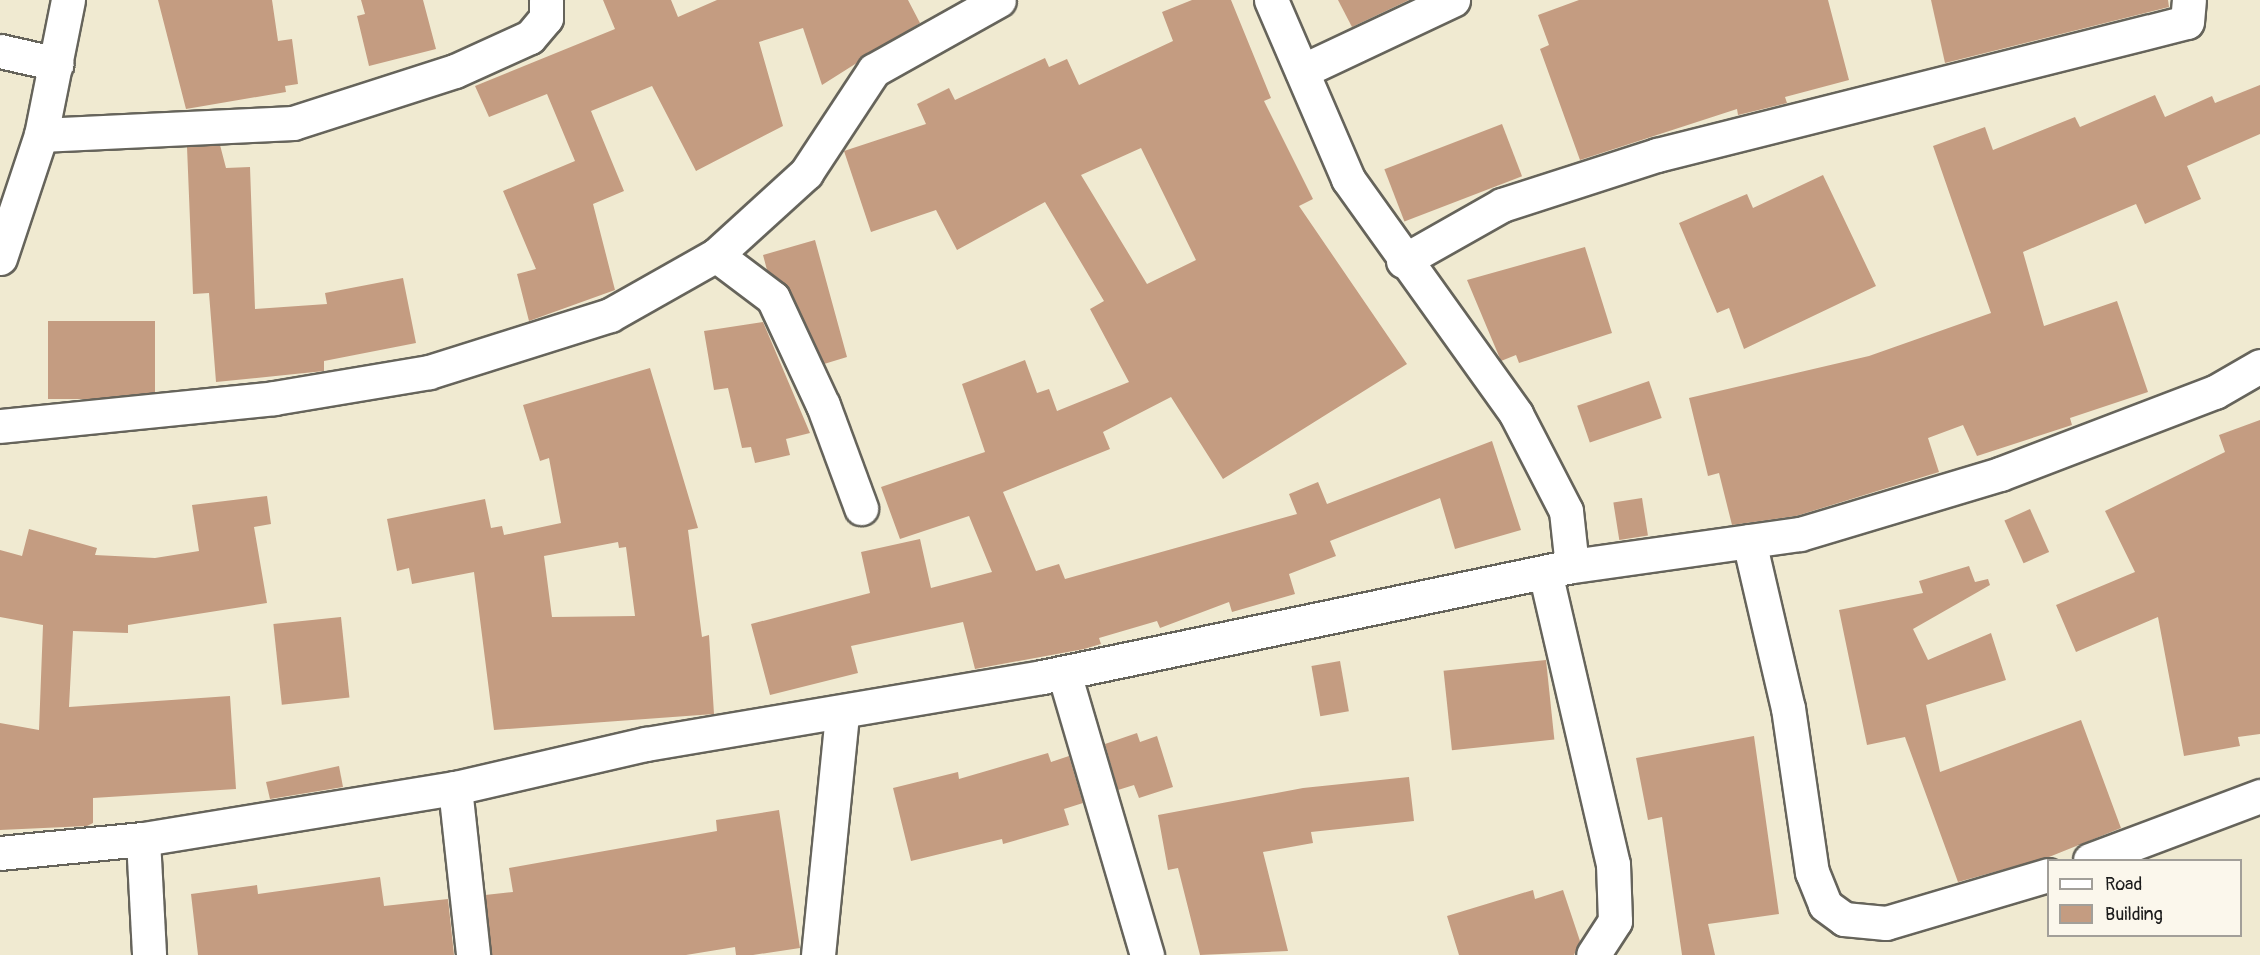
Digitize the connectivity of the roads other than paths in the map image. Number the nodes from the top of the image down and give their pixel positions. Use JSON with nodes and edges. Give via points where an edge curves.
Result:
{"nodes":[{"id":1,"x":68,"y":0,"type":"edge"},
{"id":2,"x":546,"y":0,"type":"edge"},
{"id":3,"x":999,"y":0,"type":"edge"},
{"id":4,"x":1271,"y":0,"type":"edge"},
{"id":5,"x":1453,"y":0,"type":"edge"},
{"id":6,"x":2189,"y":0,"type":"edge"},
{"id":7,"x":0,"y":51,"type":"edge"},
{"id":8,"x":57,"y":64,"type":"junction"},
{"id":9,"x":1302,"y":71,"type":"junction"},
{"id":10,"x":40,"y":135,"type":"junction"},
{"id":11,"x":716,"y":255,"type":"junction"},
{"id":12,"x":0,"y":258,"type":"edge"},
{"id":13,"x":1403,"y":261,"type":"junction"},
{"id":14,"x":2260,"y":366,"type":"edge"},
{"id":15,"x":0,"y":426,"type":"edge"},
{"id":16,"x":861,"y":508,"type":"dead end"},
{"id":17,"x":1749,"y":541,"type":"junction"},
{"id":18,"x":1559,"y":569,"type":"junction"},
{"id":19,"x":1064,"y":673,"type":"junction"},
{"id":20,"x":842,"y":713,"type":"junction"},
{"id":21,"x":455,"y":788,"type":"junction"},
{"id":22,"x":2260,"y":796,"type":"edge"},
{"id":23,"x":143,"y":839,"type":"junction"},
{"id":24,"x":0,"y":853,"type":"edge"},
{"id":25,"x":2095,"y":859,"type":"edge"},
{"id":26,"x":2047,"y":876,"type":"edge"},
{"id":27,"x":149,"y":955,"type":"edge"},
{"id":28,"x":473,"y":955,"type":"edge"},
{"id":29,"x":818,"y":955,"type":"edge"},
{"id":30,"x":1147,"y":955,"type":"edge"},
{"id":31,"x":1593,"y":955,"type":"edge"}],
"edges":[{"from":1,"to":8,"type":"street"},
{"from":2,"to":10,"type":"street","via":[[546,18],[530,36],[455,71],[293,123]]},
{"from":3,"to":11,"type":"street","via":[[874,70],[806,173]]},
{"from":4,"to":9,"type":"street"},
{"from":5,"to":9,"type":"street"},
{"from":6,"to":13,"type":"street","via":[[2187,22],[1657,155],[1502,205]]},
{"from":7,"to":8,"type":"street"},
{"from":8,"to":10,"type":"street"},
{"from":9,"to":13,"type":"street","via":[[1348,179]]},
{"from":10,"to":12,"type":"street"},
{"from":11,"to":15,"type":"street","via":[[610,315],[429,372],[274,398]]},
{"from":11,"to":16,"type":"street","via":[[773,298],[824,405]]},
{"from":13,"to":18,"type":"street","via":[[1516,414],[1566,511]]},
{"from":14,"to":17,"type":"street","via":[[2215,392],[2000,474],[1800,534]]},
{"from":17,"to":18,"type":"street"},
{"from":17,"to":26,"type":"street","via":[[1788,708],[1812,872],[1825,905],[1844,919],[1886,923]]},
{"from":18,"to":19,"type":"street"},
{"from":18,"to":31,"type":"street","via":[[1612,864],[1615,921]]},
{"from":19,"to":20,"type":"street"},
{"from":19,"to":30,"type":"street"},
{"from":20,"to":21,"type":"street","via":[[646,744]]},
{"from":20,"to":29,"type":"street"},
{"from":21,"to":23,"type":"street"},
{"from":21,"to":28,"type":"street"},
{"from":22,"to":25,"type":"street"},
{"from":23,"to":24,"type":"street"},
{"from":23,"to":27,"type":"street"}]}
